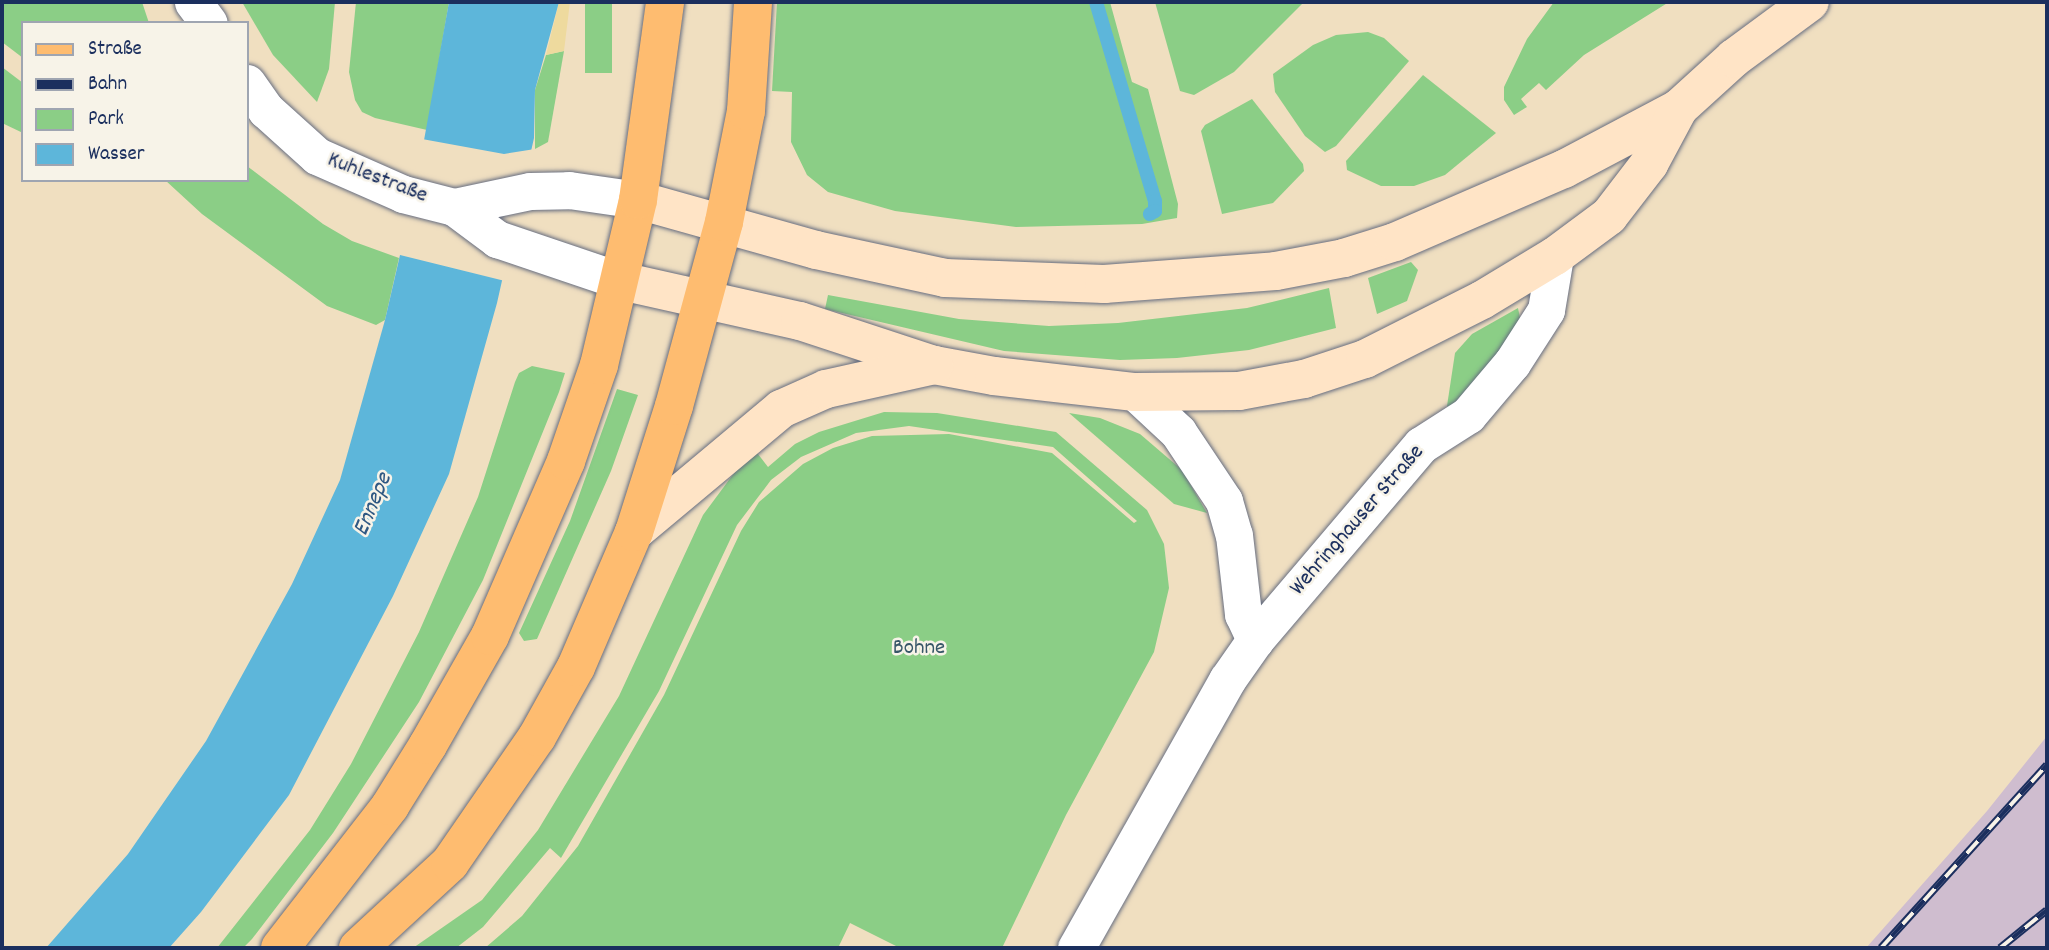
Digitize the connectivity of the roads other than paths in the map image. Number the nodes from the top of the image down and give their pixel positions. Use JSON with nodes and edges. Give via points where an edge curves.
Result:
{"nodes":[{"id":1,"x":666,"y":2,"type":"edge"},
{"id":2,"x":753,"y":2,"type":"edge"},
{"id":3,"x":1810,"y":2,"type":"edge"},
{"id":4,"x":248,"y":84,"type":"edge"},
{"id":5,"x":1679,"y":108,"type":"junction"},
{"id":6,"x":638,"y":200,"type":"junction"},
{"id":7,"x":454,"y":207,"type":"junction"},
{"id":8,"x":723,"y":222,"type":"junction"},
{"id":9,"x":1555,"y":256,"type":"junction"},
{"id":10,"x":621,"y":281,"type":"junction"},
{"id":11,"x":703,"y":300,"type":"junction"},
{"id":12,"x":934,"y":365,"type":"junction"},
{"id":13,"x":1135,"y":392,"type":"junction"},
{"id":14,"x":634,"y":532,"type":"junction"},
{"id":15,"x":1255,"y":640,"type":"junction"},
{"id":16,"x":280,"y":948,"type":"edge"},
{"id":17,"x":358,"y":948,"type":"edge"},
{"id":18,"x":1076,"y":948,"type":"edge"}],
"edges":[{"from":1,"to":6,"type":"main road"},
{"from":2,"to":8,"type":"main road","via":[[746,111]]},
{"from":3,"to":5,"type":"main road","via":[[1734,58]]},
{"from":4,"to":7,"type":"street","name":"Kuhlestraße","via":[[266,110],[317,156],[403,194]]},
{"from":5,"to":8,"type":"main road","via":[[1488,205],[1395,242],[1321,263],[1209,279],[1104,284],[945,278],[816,250]]},
{"from":5,"to":9,"type":"main road","via":[[1649,164],[1609,216]]},
{"from":6,"to":7,"type":"street","name":"Kuhlestraße","via":[[569,190],[530,191]]},
{"from":6,"to":8,"type":"main road"},
{"from":6,"to":10,"type":"main road"},
{"from":7,"to":10,"type":"street","name":"Kuhlestraße","via":[[497,239]]},
{"from":8,"to":11,"type":"main road"},
{"from":9,"to":13,"type":"main road","via":[[1482,300],[1365,359],[1304,379],[1239,391]]},
{"from":9,"to":15,"type":"street","name":"Wehringhauser Straße","via":[[1538,327],[1468,415],[1421,445]]},
{"from":10,"to":11,"type":"main road"},
{"from":10,"to":16,"type":"main road","via":[[566,461],[490,636],[390,806]]},
{"from":11,"to":12,"type":"main road","via":[[858,337]]},
{"from":11,"to":14,"type":"main road"},
{"from":12,"to":13,"type":"main road"},
{"from":12,"to":14,"type":"main road","via":[[826,389],[781,410]]},
{"from":13,"to":15,"type":"street","via":[[1178,432],[1224,501],[1234,535],[1243,614]]},
{"from":14,"to":17,"type":"main road","via":[[576,667],[529,748],[450,863]]},
{"from":15,"to":18,"type":"street","name":"Wehringhauser Straße","via":[[1201,721]]}]}
